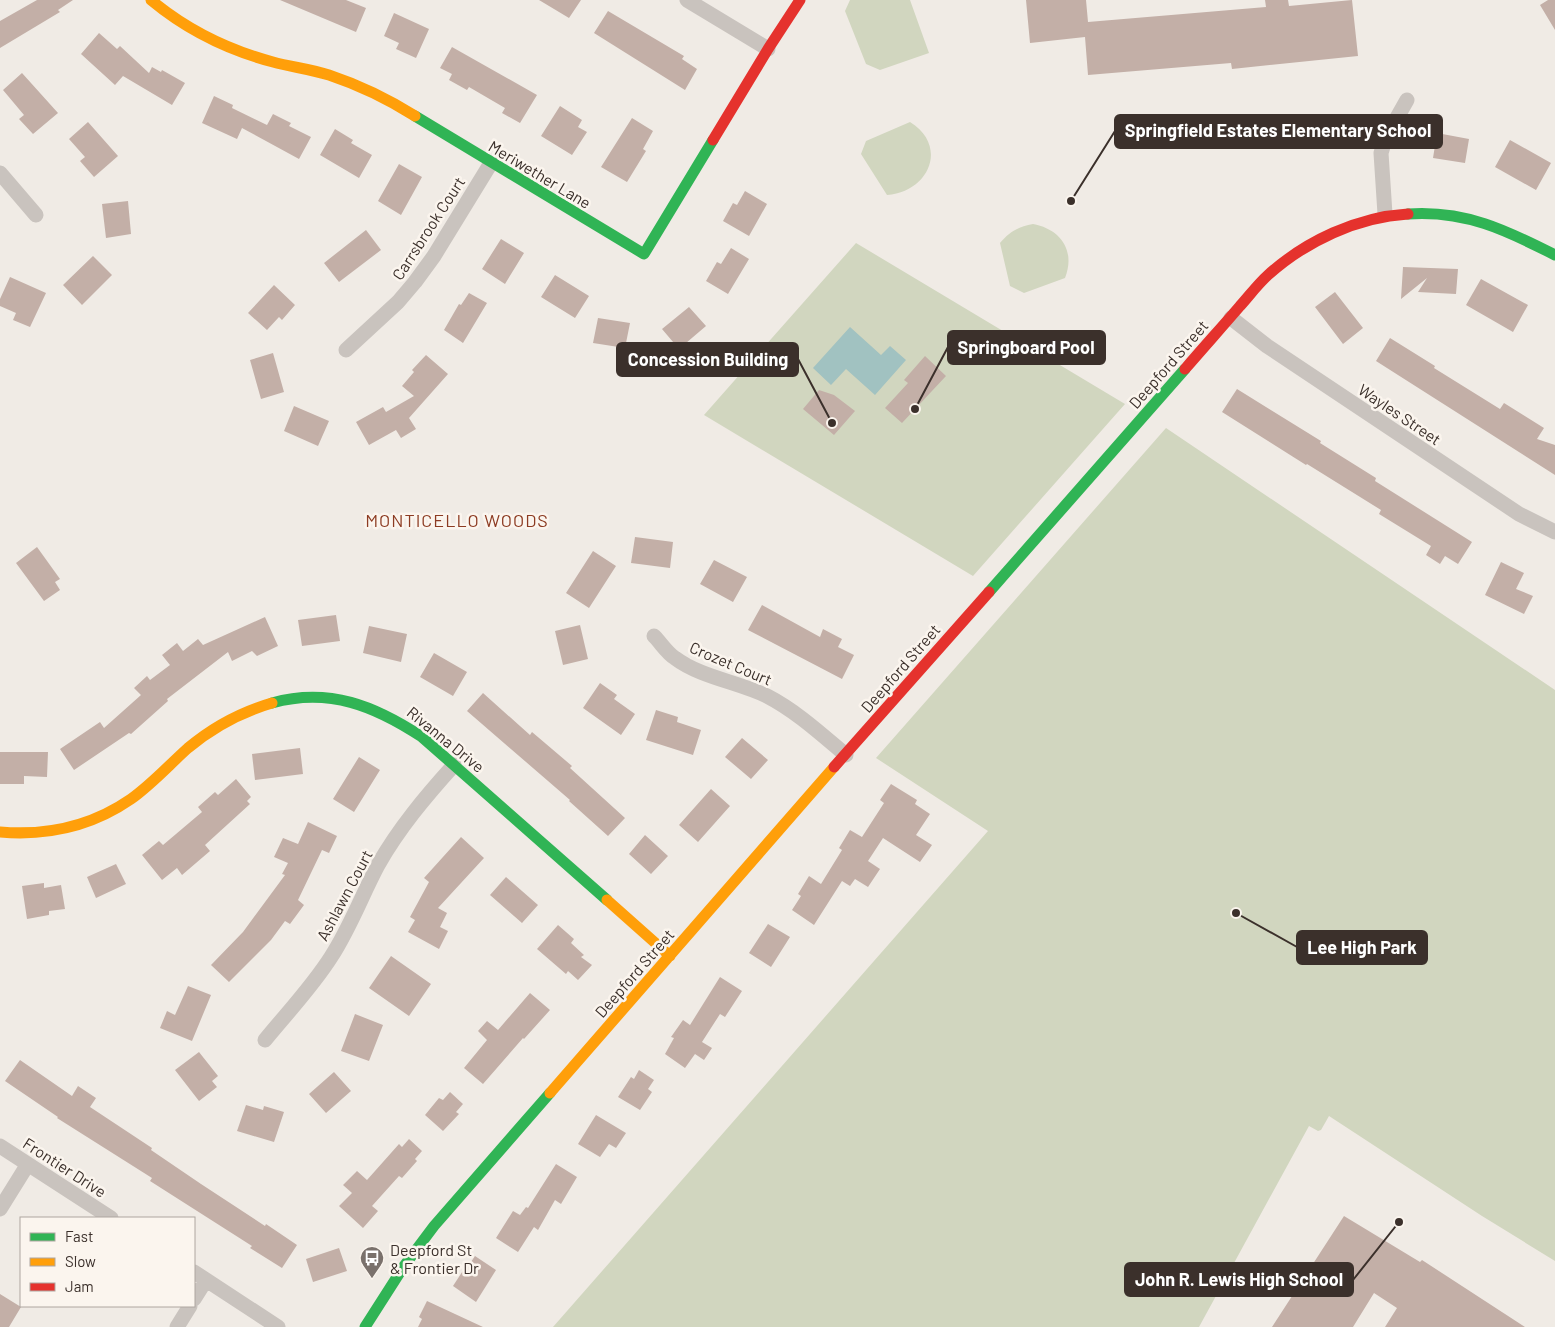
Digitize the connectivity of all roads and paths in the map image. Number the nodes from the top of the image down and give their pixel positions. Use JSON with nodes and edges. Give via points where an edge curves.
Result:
{"nodes":[{"id":1,"x":151,"y":0,"type":"edge"},
{"id":2,"x":687,"y":0,"type":"edge"},
{"id":3,"x":800,"y":0,"type":"edge"},
{"id":4,"x":768,"y":49,"type":"junction"},
{"id":5,"x":1407,"y":100,"type":"dead end"},
{"id":6,"x":491,"y":163,"type":"junction"},
{"id":7,"x":0,"y":172,"type":"edge"},
{"id":8,"x":1385,"y":214,"type":"junction"},
{"id":9,"x":36,"y":215,"type":"dead end"},
{"id":10,"x":1555,"y":255,"type":"edge"},
{"id":11,"x":1231,"y":318,"type":"junction"},
{"id":12,"x":346,"y":350,"type":"dead end"},
{"id":13,"x":1555,"y":532,"type":"edge"},
{"id":14,"x":654,"y":636,"type":"dead end"},
{"id":15,"x":846,"y":755,"type":"junction"},
{"id":16,"x":454,"y":765,"type":"junction"},
{"id":17,"x":0,"y":832,"type":"edge"},
{"id":18,"x":670,"y":956,"type":"junction"},
{"id":19,"x":264,"y":1040,"type":"dead end"},
{"id":20,"x":0,"y":1146,"type":"edge"},
{"id":21,"x":28,"y":1164,"type":"junction"},
{"id":22,"x":0,"y":1209,"type":"edge"},
{"id":23,"x":109,"y":1217,"type":"edge"},
{"id":24,"x":200,"y":1276,"type":"edge"},
{"id":25,"x":195,"y":1295,"type":"edge"},
{"id":26,"x":189,"y":1307,"type":"edge"},
{"id":27,"x":177,"y":1327,"type":"edge"},
{"id":28,"x":278,"y":1327,"type":"edge"},
{"id":29,"x":365,"y":1327,"type":"edge"}],
"edges":[{"from":1,"to":6,"type":"street","name":"Meriwether Lane","via":[[217,43],[274,63],[327,74],[363,88],[396,104]]},
{"from":2,"to":4,"type":"street"},
{"from":3,"to":4,"type":"street","name":"Meriwether Lane"},
{"from":4,"to":6,"type":"street","name":"Meriwether Lane","via":[[644,254]]},
{"from":5,"to":8,"type":"street","via":[[1386,137],[1381,153]]},
{"from":6,"to":12,"type":"street","name":"Carrsbrook Court","via":[[415,282]]},
{"from":7,"to":9,"type":"street"},
{"from":8,"to":10,"type":"street","name":"Deepford Street","via":[[1428,213],[1465,217],[1501,228]]},
{"from":8,"to":11,"type":"street","name":"Deepford Street","via":[[1323,236],[1302,248],[1268,276]]},
{"from":11,"to":13,"type":"street","name":"Wayles Street","via":[[1267,346],[1519,514]]},
{"from":11,"to":15,"type":"street","name":"Deepford Street"},
{"from":14,"to":15,"type":"street","name":"Crozet Court","via":[[675,658],[750,688],[799,716]]},
{"from":15,"to":18,"type":"street","name":"Deepford Street"},
{"from":16,"to":17,"type":"street","name":"Rivanna Drive","via":[[413,730],[377,710],[332,699],[286,700],[250,709],[220,724],[139,793],[104,815],[61,830],[38,834]]},
{"from":16,"to":18,"type":"street","name":"Rivanna Drive"},
{"from":16,"to":19,"type":"street","name":"Ashlawn Court","via":[[400,830],[331,958]]},
{"from":18,"to":29,"type":"street","name":"Deepford Street","via":[[434,1226]]},
{"from":20,"to":21,"type":"street","name":"Frontier Drive"},
{"from":21,"to":22,"type":"street"},
{"from":21,"to":23,"type":"street","name":"Frontier Drive"},
{"from":24,"to":25,"type":"street"},
{"from":24,"to":28,"type":"street"},
{"from":26,"to":27,"type":"street"}]}
